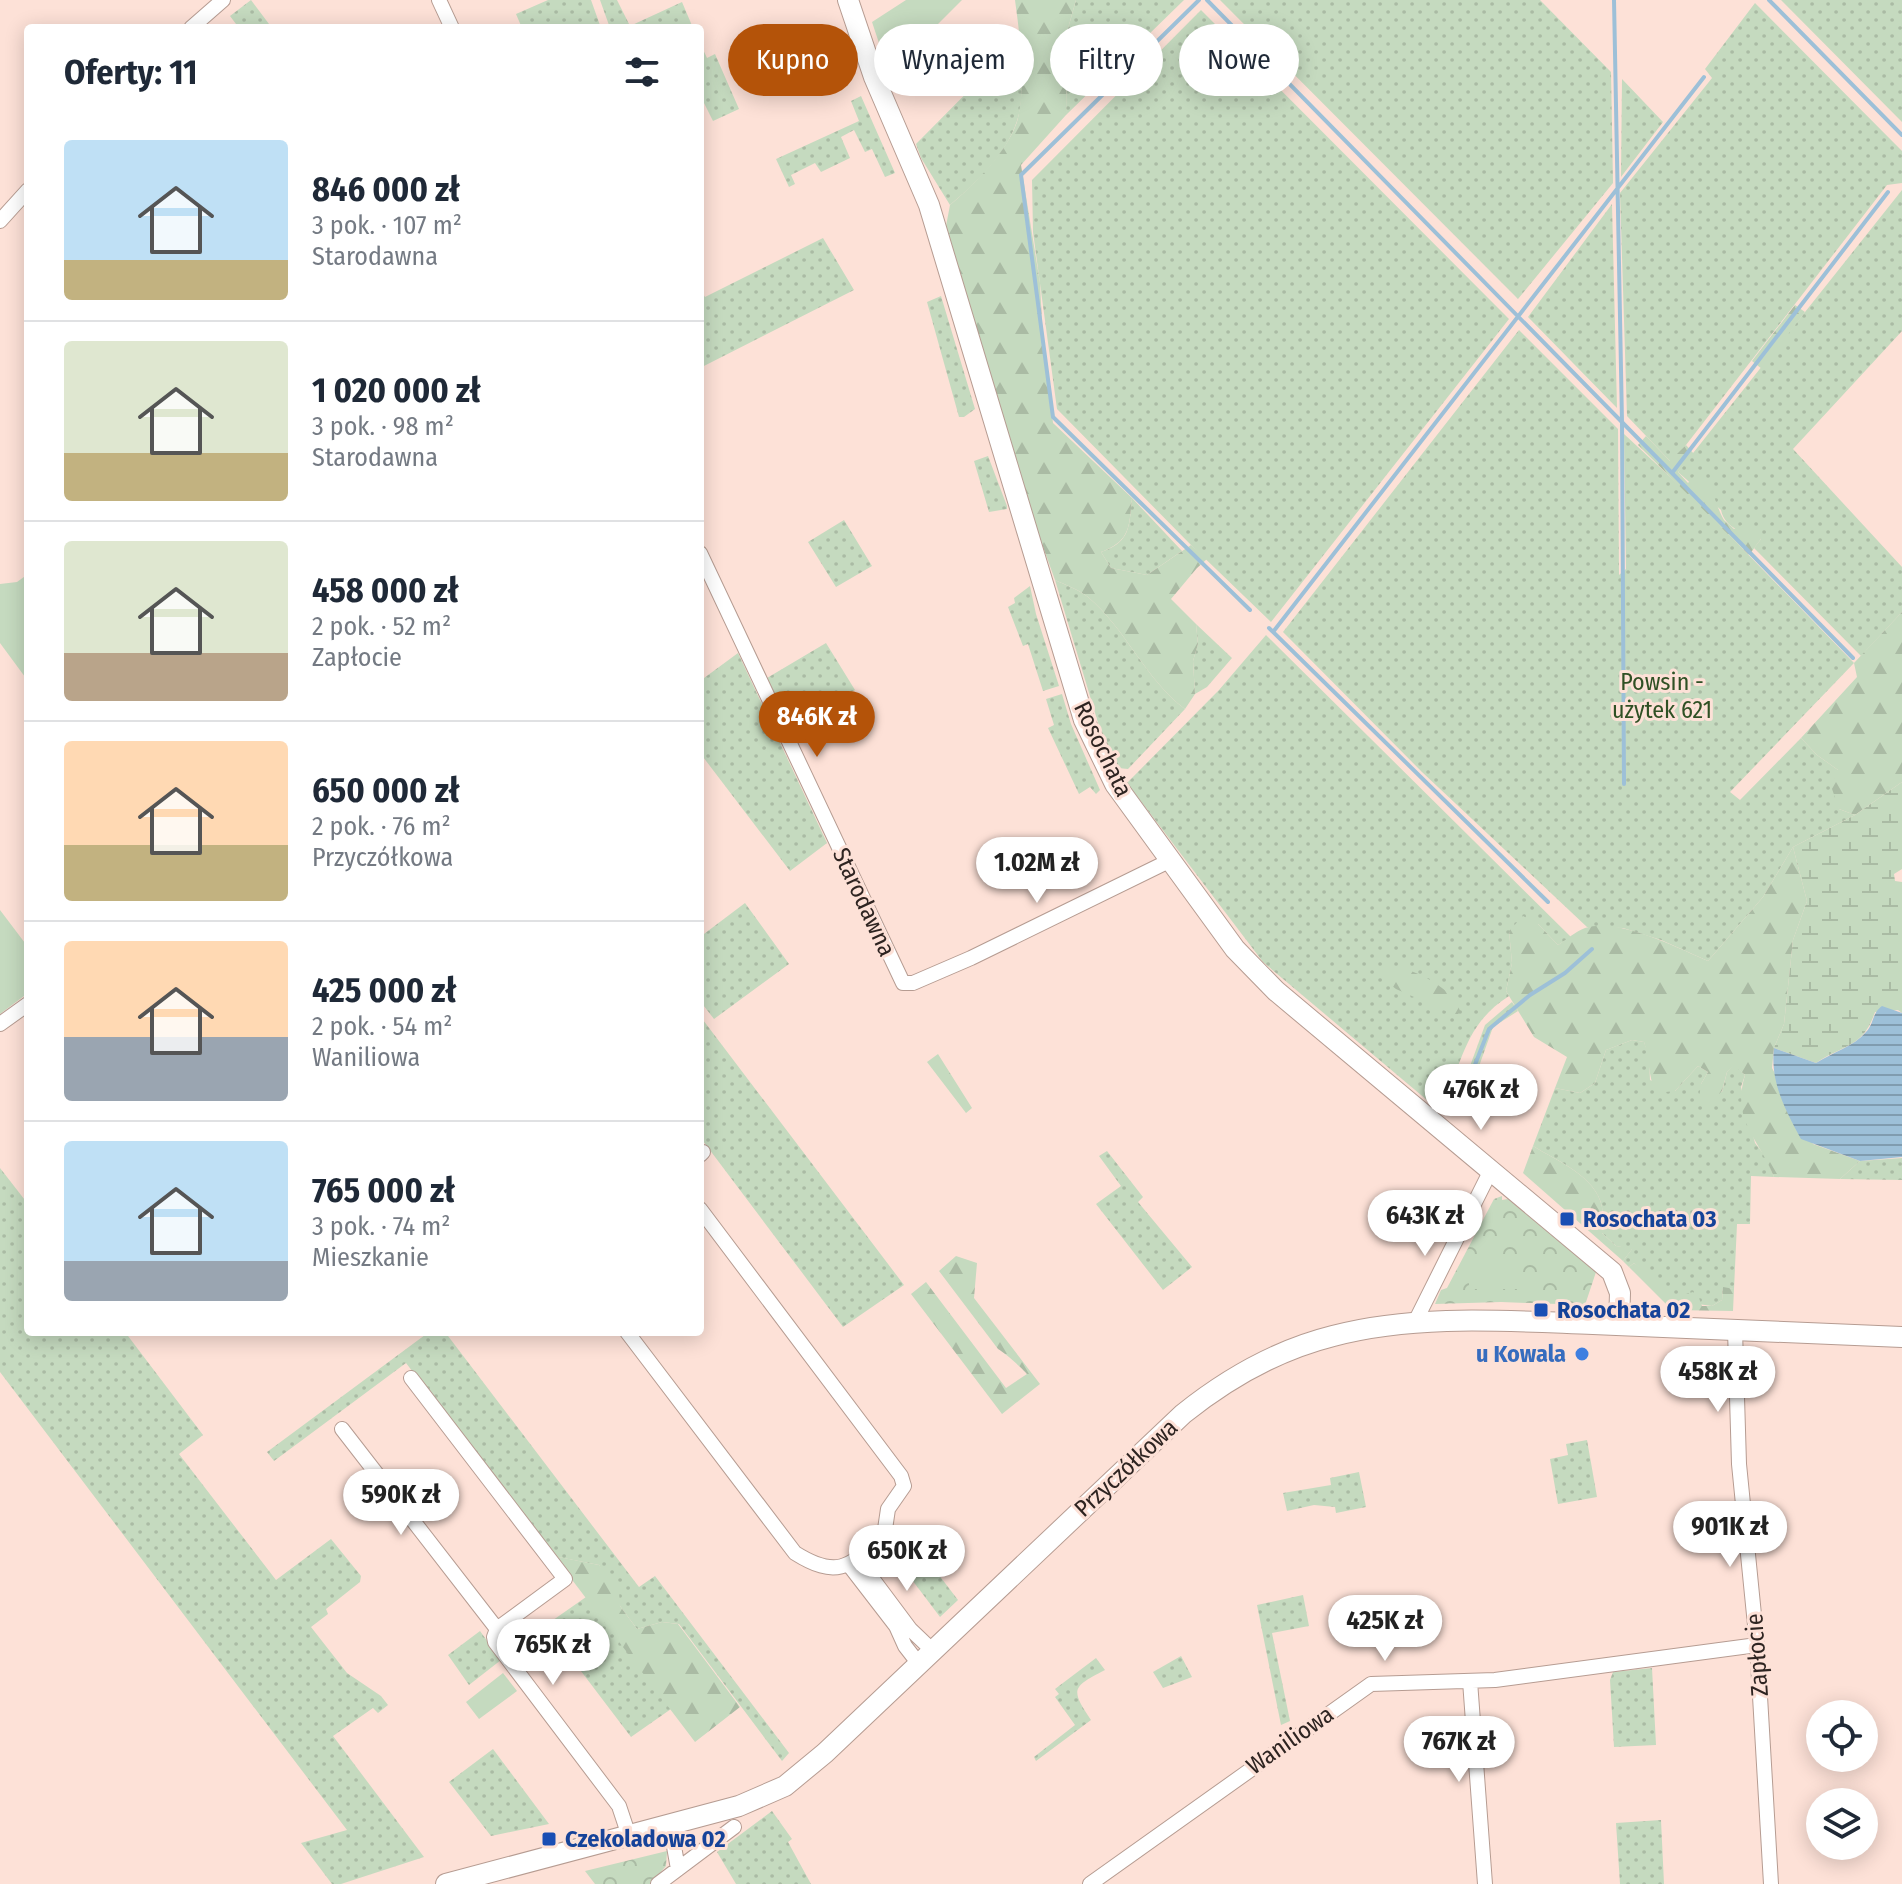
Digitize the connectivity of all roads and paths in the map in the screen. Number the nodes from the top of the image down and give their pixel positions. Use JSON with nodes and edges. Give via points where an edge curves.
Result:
{"nodes":[{"id":1,"x":223,"y":0,"type":"edge"},
{"id":2,"x":439,"y":0,"type":"edge"},
{"id":3,"x":848,"y":0,"type":"edge"},
{"id":4,"x":196,"y":24,"type":"edge"},
{"id":5,"x":450,"y":24,"type":"edge"},
{"id":6,"x":24,"y":194,"type":"edge"},
{"id":7,"x":0,"y":221,"type":"edge"},
{"id":8,"x":704,"y":561,"type":"edge"},
{"id":9,"x":1171,"y":860,"type":"junction"},
{"id":10,"x":24,"y":1007,"type":"edge"},
{"id":11,"x":0,"y":1024,"type":"edge"},
{"id":12,"x":1491,"y":1170,"type":"junction"},
{"id":13,"x":704,"y":1214,"type":"edge"},
{"id":14,"x":1414,"y":1324,"type":"junction"},
{"id":15,"x":1619,"y":1325,"type":"junction"},
{"id":16,"x":1735,"y":1330,"type":"junction"},
{"id":17,"x":630,"y":1336,"type":"edge"},
{"id":18,"x":1902,"y":1337,"type":"edge"},
{"id":19,"x":411,"y":1378,"type":"dead end"},
{"id":20,"x":342,"y":1429,"type":"dead end"},
{"id":21,"x":853,"y":1562,"type":"junction"},
{"id":22,"x":497,"y":1629,"type":"junction"},
{"id":23,"x":1757,"y":1645,"type":"junction"},
{"id":24,"x":926,"y":1658,"type":"junction"},
{"id":25,"x":1470,"y":1681,"type":"junction"},
{"id":26,"x":670,"y":1824,"type":"junction"},
{"id":27,"x":734,"y":1827,"type":"dead end"},
{"id":28,"x":629,"y":1836,"type":"junction"},
{"id":29,"x":678,"y":1869,"type":"junction"},
{"id":30,"x":446,"y":1884,"type":"edge"},
{"id":31,"x":658,"y":1884,"type":"edge"},
{"id":32,"x":1090,"y":1884,"type":"edge"},
{"id":33,"x":1485,"y":1884,"type":"edge"},
{"id":34,"x":1771,"y":1884,"type":"edge"}],
"edges":[{"from":1,"to":4,"type":"street"},
{"from":2,"to":5,"type":"street"},
{"from":3,"to":9,"type":"street","name":"Rosochata","via":[[874,77],[929,205],[1084,720],[1115,784]]},
{"from":6,"to":7,"type":"street"},
{"from":8,"to":9,"type":"street","name":"Starodawna","via":[[903,983],[971,958]]},
{"from":9,"to":12,"type":"street","name":"Rosochata","via":[[1235,949],[1276,991]]},
{"from":10,"to":11,"type":"street"},
{"from":12,"to":14,"type":"street"},
{"from":12,"to":15,"type":"street","name":"Rosochata","via":[[1612,1272],[1620,1293]]},
{"from":13,"to":21,"type":"street","via":[[901,1476],[904,1486],[888,1509],[884,1536]]},
{"from":14,"to":15,"type":"street","name":"Przyczółkowa"},
{"from":14,"to":24,"type":"street","name":"Przyczółkowa","via":[[1355,1330],[1308,1343],[1225,1383],[1183,1414]]},
{"from":15,"to":16,"type":"street","name":"Przyczółkowa"},
{"from":16,"to":18,"type":"street","name":"Przyczółkowa"},
{"from":16,"to":23,"type":"street","name":"Zapłocie","via":[[1739,1464]]},
{"from":17,"to":21,"type":"street","via":[[795,1553],[831,1568]]},
{"from":19,"to":22,"type":"street","via":[[565,1579]]},
{"from":20,"to":22,"type":"street"},
{"from":21,"to":24,"type":"street","via":[[905,1646]]},
{"from":22,"to":28,"type":"street","via":[[495,1642],[619,1806]]},
{"from":23,"to":25,"type":"street","name":"Waniliowa"},
{"from":23,"to":34,"type":"street","name":"Zapłocie"},
{"from":24,"to":26,"type":"street","name":"Przyczółkowa","via":[[785,1786],[739,1806]]},
{"from":25,"to":32,"type":"street","name":"Waniliowa","via":[[1371,1684],[1338,1714]]},
{"from":25,"to":33,"type":"street"},
{"from":26,"to":28,"type":"street","name":"Przyczółkowa"},
{"from":26,"to":29,"type":"street"},
{"from":27,"to":29,"type":"street"},
{"from":28,"to":30,"type":"street","name":"Przyczółkowa"},
{"from":29,"to":31,"type":"street"}]}
